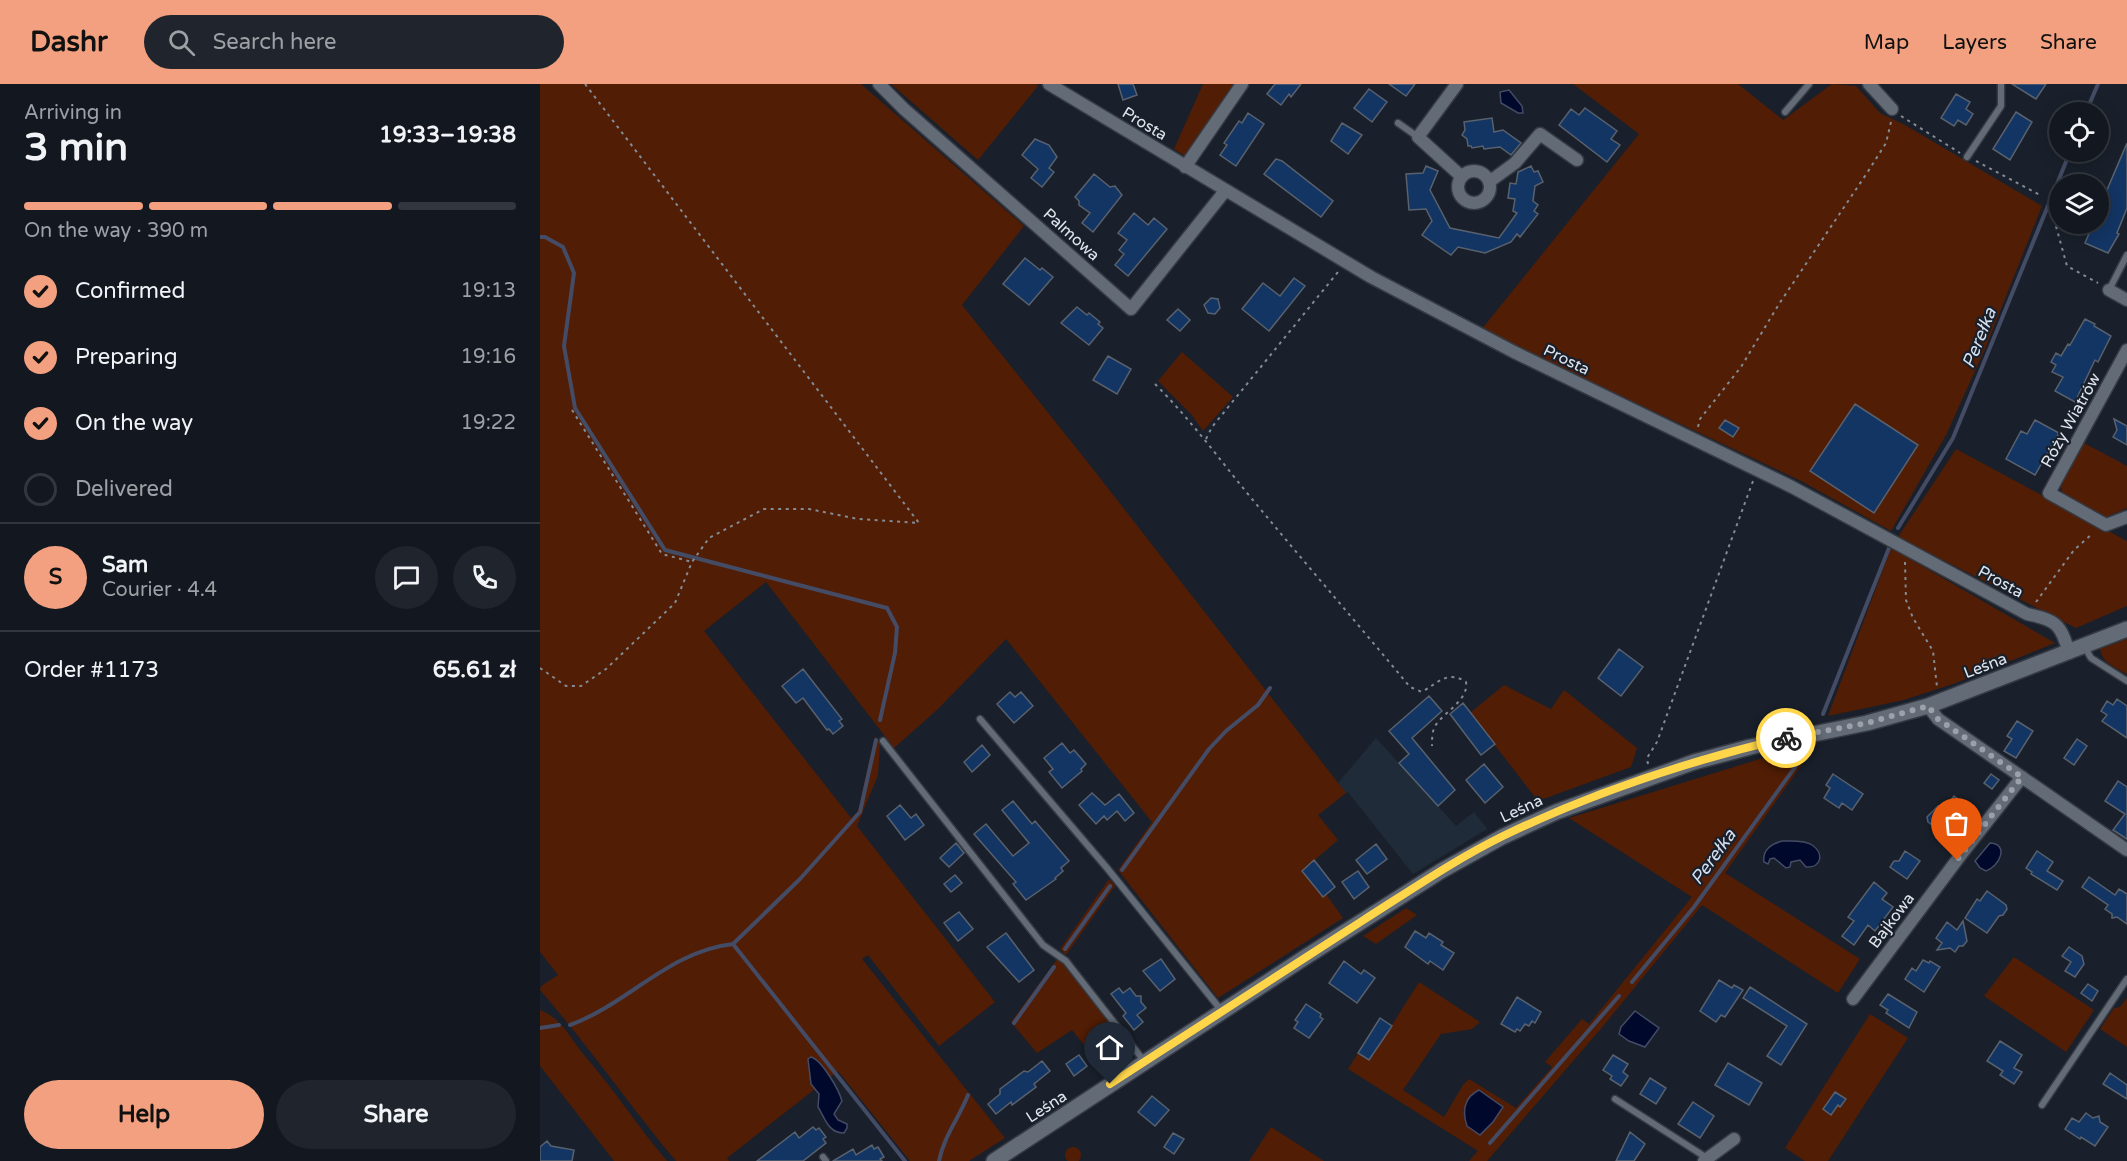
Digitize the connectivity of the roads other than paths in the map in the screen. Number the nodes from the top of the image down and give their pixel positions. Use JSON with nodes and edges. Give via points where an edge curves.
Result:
{"nodes":[{"id":1,"x":879,"y":84,"type":"edge"},
{"id":2,"x":1049,"y":84,"type":"edge"},
{"id":3,"x":1242,"y":84,"type":"edge"},
{"id":4,"x":1457,"y":84,"type":"edge"},
{"id":5,"x":1809,"y":84,"type":"edge"},
{"id":6,"x":1869,"y":84,"type":"edge"},
{"id":7,"x":2001,"y":84,"type":"edge"},
{"id":8,"x":1892,"y":109,"type":"road end"},
{"id":9,"x":1785,"y":112,"type":"dead end"},
{"id":10,"x":1398,"y":123,"type":"dead end"},
{"id":11,"x":1418,"y":137,"type":"junction"},
{"id":12,"x":1967,"y":157,"type":"dead end"},
{"id":13,"x":1577,"y":160,"type":"dead end"},
{"id":14,"x":1185,"y":167,"type":"junction"},
{"id":15,"x":1462,"y":177,"type":"junction"},
{"id":16,"x":1489,"y":182,"type":"junction"},
{"id":17,"x":1225,"y":191,"type":"junction"},
{"id":18,"x":2127,"y":255,"type":"edge"},
{"id":19,"x":2109,"y":290,"type":"joint"},
{"id":20,"x":2127,"y":300,"type":"edge"},
{"id":21,"x":2127,"y":350,"type":"edge"},
{"id":22,"x":2127,"y":517,"type":"edge"},
{"id":23,"x":2127,"y":629,"type":"edge"},
{"id":24,"x":2084,"y":646,"type":"junction"},
{"id":25,"x":2069,"y":653,"type":"junction"},
{"id":26,"x":2127,"y":681,"type":"edge"},
{"id":27,"x":1928,"y":706,"type":"junction"},
{"id":28,"x":980,"y":719,"type":"dead end"},
{"id":29,"x":883,"y":741,"type":"dead end"},
{"id":30,"x":2022,"y":777,"type":"junction"},
{"id":31,"x":2127,"y":850,"type":"edge"},
{"id":32,"x":2127,"y":979,"type":"edge"},
{"id":33,"x":1853,"y":999,"type":"dead end"},
{"id":34,"x":1221,"y":1011,"type":"junction"},
{"id":35,"x":1145,"y":1062,"type":"junction"},
{"id":36,"x":1615,"y":1100,"type":"dead end"},
{"id":37,"x":2042,"y":1105,"type":"dead end"},
{"id":38,"x":1734,"y":1138,"type":"dead end"},
{"id":39,"x":1706,"y":1160,"type":"edge"},
{"id":40,"x":994,"y":1161,"type":"edge"}],
"edges":[{"from":1,"to":17,"type":"street","name":"Palmowa","via":[[1131,309]]},
{"from":2,"to":14,"type":"street","name":"Prosta"},
{"from":3,"to":14,"type":"street"},
{"from":4,"to":11,"type":"street"},
{"from":5,"to":9,"type":"lane"},
{"from":6,"to":8,"type":"street"},
{"from":7,"to":12,"type":"lane","via":[[2001,106]]},
{"from":10,"to":11,"type":"lane"},
{"from":11,"to":15,"type":"street"},
{"from":13,"to":16,"type":"street","via":[[1540,134],[1515,163]]},
{"from":14,"to":17,"type":"street","name":"Prosta"},
{"from":15,"to":16,"type":"street","via":[[1468,172],[1480,172]]},
{"from":15,"to":16,"type":"street","via":[[1458,190],[1468,202],[1484,200],[1490,191]]},
{"from":17,"to":25,"type":"street","name":"Prosta","via":[[1466,328],[1757,470],[2027,614],[2048,619],[2061,628]]},
{"from":18,"to":19,"type":"lane"},
{"from":19,"to":20,"type":"street"},
{"from":21,"to":22,"type":"street","name":"Róży Wiatrów","via":[[2049,493],[2106,525]]},
{"from":23,"to":24,"type":"street","name":"Leśna"},
{"from":24,"to":25,"type":"street","name":"Leśna"},
{"from":24,"to":26,"type":"lane","via":[[2091,658]]},
{"from":25,"to":27,"type":"street","name":"Leśna"},
{"from":27,"to":30,"type":"street","via":[[1938,719]]},
{"from":27,"to":34,"type":"street","name":"Leśna","via":[[1694,762],[1556,812],[1449,867]]},
{"from":28,"to":34,"type":"lane","via":[[1107,868]]},
{"from":29,"to":35,"type":"lane","via":[[1042,945],[1066,961]]},
{"from":30,"to":31,"type":"street"},
{"from":30,"to":33,"type":"street","name":"Bajkowa"},
{"from":32,"to":37,"type":"lane"},
{"from":34,"to":35,"type":"street","name":"Leśna"},
{"from":35,"to":40,"type":"street","name":"Leśna"},
{"from":36,"to":39,"type":"lane"},
{"from":38,"to":39,"type":"street"}]}
